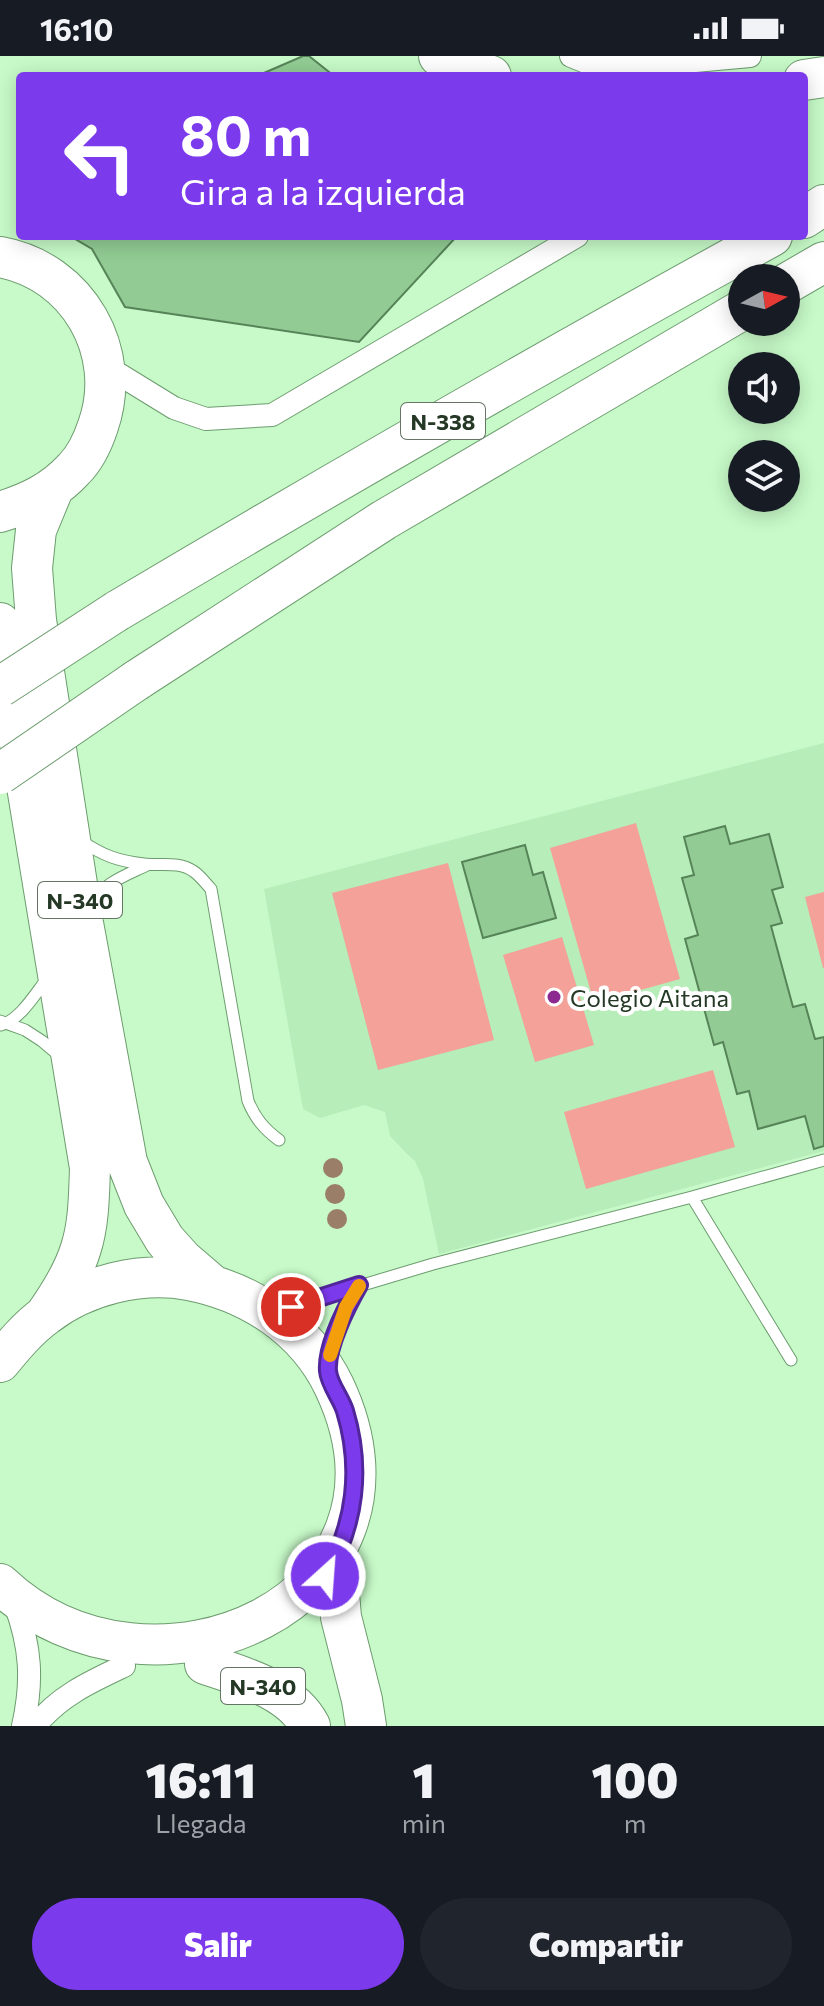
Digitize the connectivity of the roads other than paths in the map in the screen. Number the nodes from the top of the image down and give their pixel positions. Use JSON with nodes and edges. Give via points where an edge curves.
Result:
{"nodes":[{"id":1,"x":439,"y":56,"type":"edge"},
{"id":2,"x":571,"y":56,"type":"edge"},
{"id":3,"x":750,"y":56,"type":"edge"},
{"id":4,"x":481,"y":72,"type":"edge"},
{"id":5,"x":570,"y":240,"type":"edge"},
{"id":6,"x":765,"y":240,"type":"edge"},
{"id":7,"x":5,"y":253,"type":"edge"},
{"id":8,"x":824,"y":262,"type":"edge"},
{"id":9,"x":800,"y":276,"type":"edge"},
{"id":10,"x":728,"y":318,"type":"edge"},
{"id":11,"x":104,"y":365,"type":"junction"},
{"id":12,"x":53,"y":489,"type":"junction"},
{"id":13,"x":0,"y":512,"type":"edge"},
{"id":14,"x":0,"y":623,"type":"edge"},
{"id":15,"x":0,"y":687,"type":"edge"},
{"id":16,"x":0,"y":774,"type":"edge"},
{"id":17,"x":70,"y":833,"type":"junction"},
{"id":18,"x":148,"y":865,"type":"junction"},
{"id":19,"x":83,"y":923,"type":"junction"},
{"id":20,"x":56,"y":967,"type":"junction"},
{"id":21,"x":2,"y":1023,"type":"edge"},
{"id":22,"x":73,"y":1068,"type":"junction"},
{"id":23,"x":279,"y":1140,"type":"dead end"},
{"id":24,"x":824,"y":1160,"type":"edge"},
{"id":25,"x":692,"y":1197,"type":"junction"},
{"id":26,"x":211,"y":1284,"type":"junction"},
{"id":27,"x":359,"y":1285,"type":"junction"},
{"id":28,"x":271,"y":1312,"type":"junction"},
{"id":29,"x":46,"y":1314,"type":"junction"},
{"id":30,"x":791,"y":1360,"type":"dead end"},
{"id":31,"x":0,"y":1362,"type":"edge"},
{"id":32,"x":328,"y":1373,"type":"junction"},
{"id":33,"x":336,"y":1558,"type":"junction"},
{"id":34,"x":8,"y":1594,"type":"edge"},
{"id":35,"x":205,"y":1664,"type":"junction"},
{"id":36,"x":124,"y":1666,"type":"junction"},
{"id":37,"x":23,"y":1726,"type":"edge"},
{"id":38,"x":35,"y":1726,"type":"edge"},
{"id":39,"x":310,"y":1726,"type":"edge"},
{"id":40,"x":366,"y":1726,"type":"edge"}],
"edges":[{"from":1,"to":4,"type":"highway"},
{"from":2,"to":3,"type":"street","via":[[598,67],[629,67]]},
{"from":5,"to":11,"type":"street","via":[[272,415],[206,419],[174,408]]},
{"from":6,"to":15,"type":"highway","number":"N-338","bridge":true,"via":[[253,531]]},
{"from":7,"to":11,"type":"highway","number":"N-340","via":[[69,293],[88,318]]},
{"from":8,"to":9,"type":"highway"},
{"from":10,"to":16,"type":"highway","number":"N-338","bridge":true,"via":[[384,520]]},
{"from":11,"to":12,"type":"highway","number":"N-340","via":[[104,410],[93,441],[76,468]]},
{"from":12,"to":13,"type":"highway","number":"N-340"},
{"from":12,"to":17,"type":"highway","number":"N-340","via":[[36,530],[32,568]]},
{"from":14,"to":20,"type":"highway","number":"N-340"},
{"from":17,"to":18,"type":"lane","via":[[106,857]]},
{"from":17,"to":19,"type":"highway","number":"N-340"},
{"from":18,"to":19,"type":"lane","via":[[109,884]]},
{"from":18,"to":23,"type":"lane","via":[[193,870],[211,889],[248,1101],[262,1126]]},
{"from":19,"to":26,"type":"highway","number":"N-340","via":[[127,1162],[165,1240]]},
{"from":20,"to":21,"type":"lane","via":[[20,1013]]},
{"from":20,"to":22,"type":"highway","number":"N-340"},
{"from":21,"to":22,"type":"lane","via":[[25,1030]]},
{"from":22,"to":29,"type":"highway","number":"N-340","via":[[90,1168],[88,1208],[82,1247]]},
{"from":24,"to":25,"type":"lane"},
{"from":25,"to":27,"type":"lane"},
{"from":25,"to":30,"type":"lane"},
{"from":26,"to":28,"type":"highway","number":"N-340"},
{"from":26,"to":29,"type":"highway","number":"N-340","via":[[142,1278],[109,1284]]},
{"from":27,"to":28,"type":"lane"},
{"from":27,"to":32,"type":"lane","via":[[346,1307]]},
{"from":28,"to":32,"type":"highway","number":"N-340","via":[[312,1350]]},
{"from":29,"to":31,"type":"highway","number":"N-340"},
{"from":32,"to":33,"type":"highway","number":"N-340","via":[[344,1408],[355,1471],[349,1521]]},
{"from":33,"to":35,"type":"highway","number":"N-340","via":[[314,1595],[283,1626],[246,1649]]},
{"from":33,"to":40,"type":"highway","number":"N-340","via":[[341,1617]]},
{"from":34,"to":36,"type":"highway","number":"N-340","via":[[38,1626],[65,1644]]},
{"from":34,"to":37,"type":"street","via":[[26,1632],[30,1667]]},
{"from":35,"to":36,"type":"highway","number":"N-340"},
{"from":35,"to":39,"type":"highway","number":"N-340","via":[[277,1693]]},
{"from":36,"to":38,"type":"street","via":[[67,1695]]}]}
